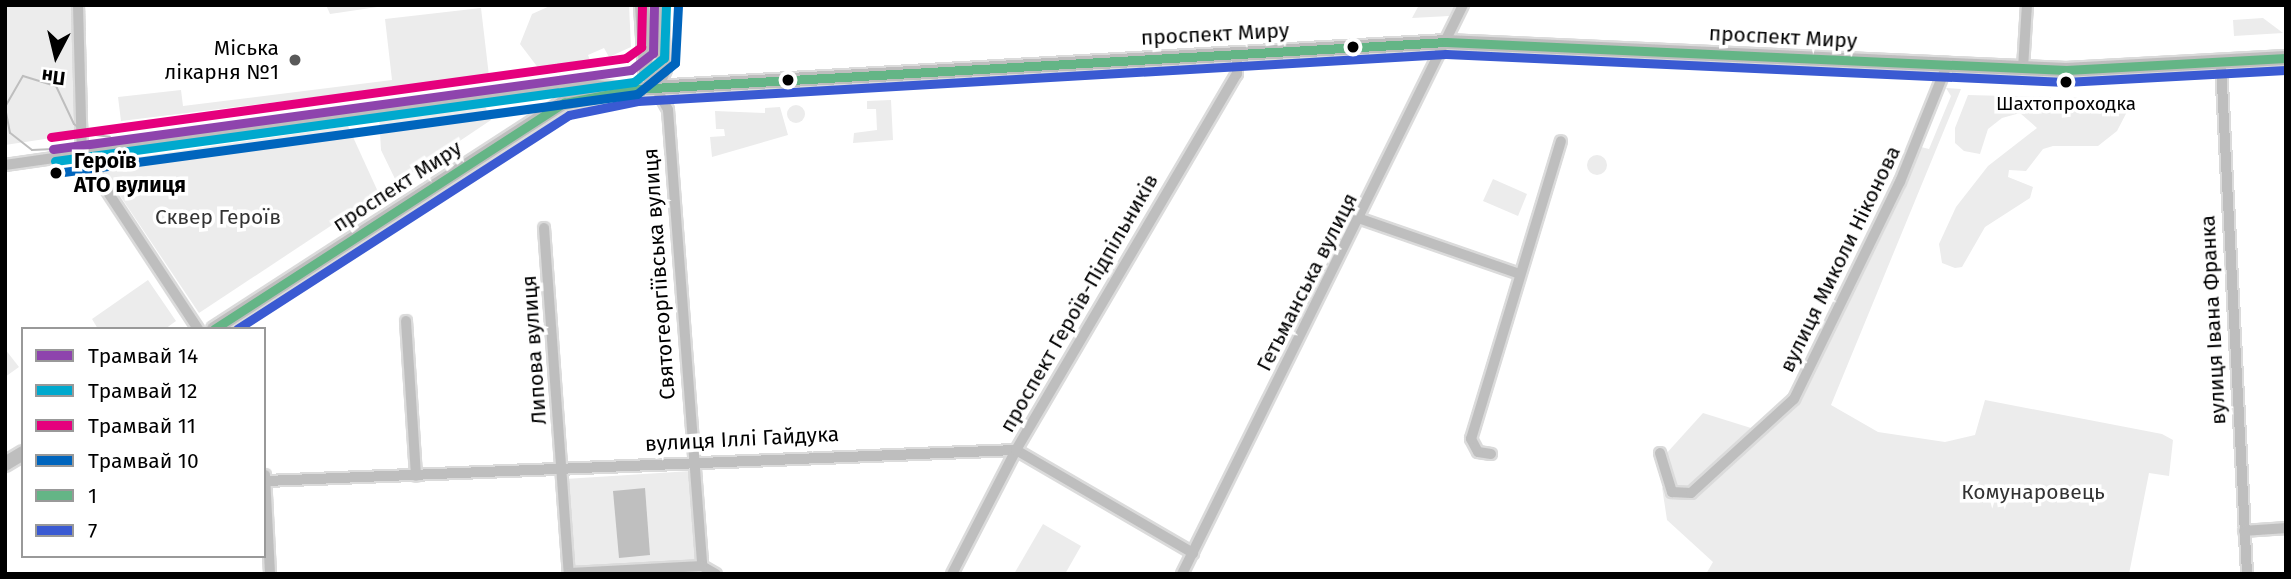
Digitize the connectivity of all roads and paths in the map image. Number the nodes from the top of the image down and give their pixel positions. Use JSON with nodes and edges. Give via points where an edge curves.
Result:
{"nodes":[{"id":1,"x":78,"y":5,"type":"edge"},
{"id":2,"x":642,"y":5,"type":"edge"},
{"id":3,"x":660,"y":5,"type":"edge"},
{"id":4,"x":1463,"y":5,"type":"edge"},
{"id":5,"x":2027,"y":5,"type":"edge"},
{"id":6,"x":1446,"y":42,"type":"junction"},
{"id":7,"x":1237,"y":54,"type":"junction"},
{"id":8,"x":2286,"y":58,"type":"edge"},
{"id":9,"x":2221,"y":64,"type":"junction"},
{"id":10,"x":1947,"y":65,"type":"junction"},
{"id":11,"x":2023,"y":68,"type":"junction"},
{"id":12,"x":656,"y":88,"type":"junction"},
{"id":13,"x":636,"y":89,"type":"junction"},
{"id":14,"x":1561,"y":141,"type":"dead end"},
{"id":15,"x":82,"y":153,"type":"junction"},
{"id":16,"x":5,"y":165,"type":"edge"},
{"id":17,"x":1361,"y":219,"type":"junction"},
{"id":18,"x":544,"y":228,"type":"dead end"},
{"id":19,"x":1520,"y":274,"type":"junction"},
{"id":20,"x":406,"y":321,"type":"dead end"},
{"id":21,"x":197,"y":327,"type":"edge"},
{"id":22,"x":217,"y":327,"type":"edge"},
{"id":23,"x":1016,"y":450,"type":"junction"},
{"id":24,"x":1660,"y":453,"type":"dead end"},
{"id":25,"x":21,"y":454,"type":"edge"},
{"id":26,"x":1491,"y":454,"type":"dead end"},
{"id":27,"x":694,"y":459,"type":"junction"},
{"id":28,"x":5,"y":464,"type":"edge"},
{"id":29,"x":562,"y":470,"type":"junction"},
{"id":30,"x":415,"y":476,"type":"junction"},
{"id":31,"x":266,"y":477,"type":"edge"},
{"id":32,"x":266,"y":496,"type":"edge"},
{"id":33,"x":2286,"y":528,"type":"edge"},
{"id":34,"x":2244,"y":531,"type":"junction"},
{"id":35,"x":1193,"y":553,"type":"junction"},
{"id":36,"x":702,"y":566,"type":"junction"},
{"id":37,"x":569,"y":573,"type":"edge"},
{"id":38,"x":270,"y":574,"type":"edge"},
{"id":39,"x":716,"y":574,"type":"edge"},
{"id":40,"x":952,"y":574,"type":"edge"},
{"id":41,"x":1182,"y":574,"type":"edge"},
{"id":42,"x":2247,"y":574,"type":"edge"}],
"edges":[{"from":1,"to":15,"type":"street"},
{"from":2,"to":12,"type":"main road","name":"Святогеоргіївська вулиця","via":[[646,71]]},
{"from":3,"to":12,"type":"main road","via":[[664,69]]},
{"from":4,"to":6,"type":"street","name":"Гетьманська вулиця"},
{"from":5,"to":11,"type":"street"},
{"from":6,"to":7,"type":"main road","name":"проспект Миру"},
{"from":6,"to":10,"type":"main road","name":"проспект Миру"},
{"from":6,"to":17,"type":"street","name":"Гетьманська вулиця"},
{"from":7,"to":12,"type":"main road","name":"проспект Миру"},
{"from":7,"to":23,"type":"street","name":"проспект Героїв-Підпільників","via":[[1237,74]]},
{"from":8,"to":9,"type":"main road","name":"проспект Миру"},
{"from":9,"to":11,"type":"main road","name":"проспект Миру"},
{"from":9,"to":34,"type":"street","name":"вулиця Івана Франка"},
{"from":10,"to":11,"type":"main road","name":"проспект Миру"},
{"from":10,"to":24,"type":"street","name":"вулиця Миколи Ніконова","via":[[1900,182],[1794,399],[1691,493],[1679,495],[1665,484]]},
{"from":12,"to":13,"type":"main road","name":"проспект Миру"},
{"from":12,"to":27,"type":"street","name":"Святогеоргіївська вулиця","via":[[668,110]]},
{"from":13,"to":15,"type":"street","via":[[577,83]]},
{"from":13,"to":22,"type":"main road","name":"проспект Миру","via":[[564,103]]},
{"from":14,"to":19,"type":"street"},
{"from":15,"to":16,"type":"street"},
{"from":15,"to":21,"type":"street"},
{"from":17,"to":19,"type":"street"},
{"from":17,"to":35,"type":"street","name":"Гетьманська вулиця"},
{"from":18,"to":29,"type":"street","name":"Липова вулиця"},
{"from":19,"to":26,"type":"street","via":[[1471,439],[1478,452]]},
{"from":20,"to":30,"type":"street"},
{"from":23,"to":27,"type":"street","name":"вулиця Іллі Гайдука"},
{"from":23,"to":35,"type":"street"},
{"from":23,"to":40,"type":"street","name":"проспект Героїв-Підпільників"},
{"from":25,"to":28,"type":"main road"},
{"from":27,"to":29,"type":"street","name":"вулиця Іллі Гайдука"},
{"from":27,"to":36,"type":"street","name":"Святогеоргіївська вулиця"},
{"from":29,"to":30,"type":"street","name":"вулиця Іллі Гайдука"},
{"from":29,"to":37,"type":"street","name":"Липова вулиця"},
{"from":30,"to":31,"type":"street","name":"вулиця Іллі Гайдука"},
{"from":32,"to":38,"type":"street"},
{"from":33,"to":34,"type":"street"},
{"from":34,"to":42,"type":"street","name":"вулиця Івана Франка"},
{"from":35,"to":41,"type":"street","name":"Гетьманська вулиця"},
{"from":36,"to":37,"type":"street"},
{"from":36,"to":39,"type":"street"}]}
